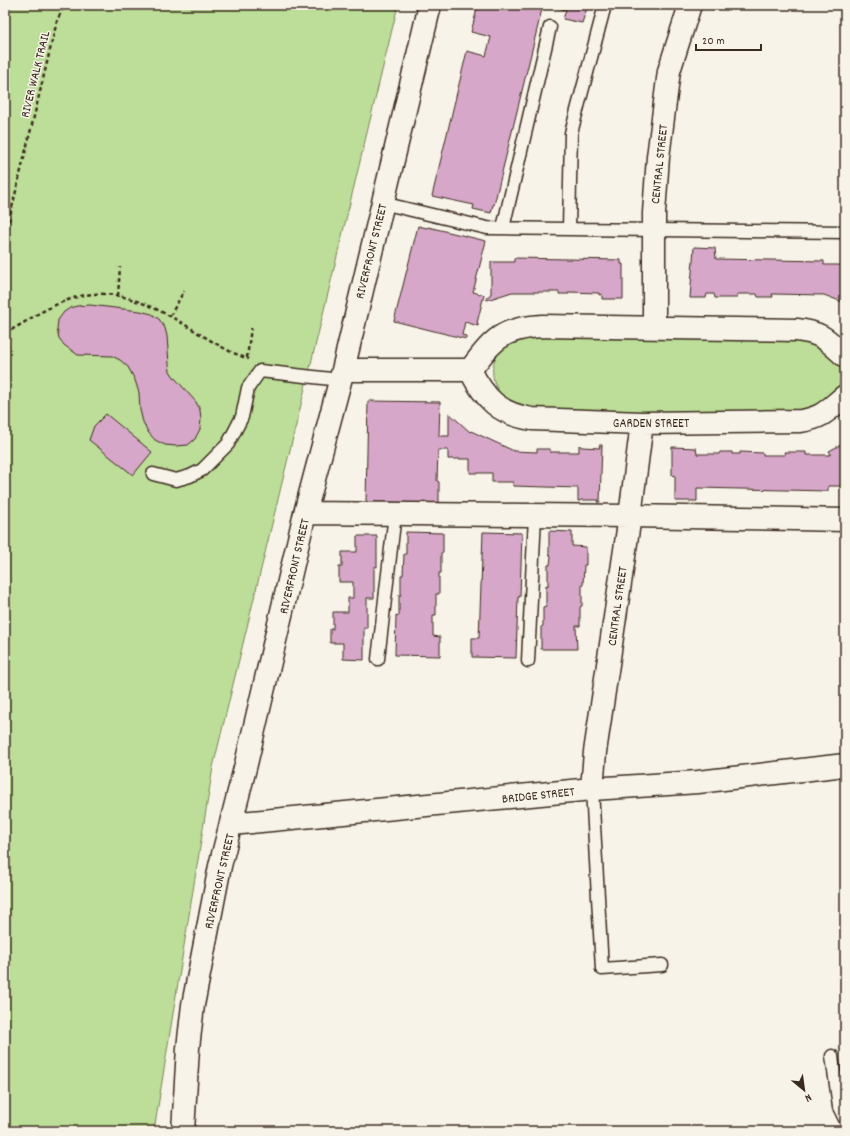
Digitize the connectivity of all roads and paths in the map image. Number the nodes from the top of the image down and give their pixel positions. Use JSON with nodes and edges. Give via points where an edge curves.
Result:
{"nodes":[{"id":1,"x":64,"y":5,"type":"edge"},
{"id":2,"x":430,"y":5,"type":"edge"},
{"id":3,"x":605,"y":5,"type":"edge"},
{"id":4,"x":690,"y":5,"type":"edge"},
{"id":5,"x":550,"y":27,"type":"dead end"},
{"id":6,"x":382,"y":203,"type":"junction"},
{"id":7,"x":503,"y":228,"type":"junction"},
{"id":8,"x":569,"y":229,"type":"junction"},
{"id":9,"x":654,"y":230,"type":"junction"},
{"id":10,"x":845,"y":232,"type":"edge"},
{"id":11,"x":5,"y":242,"type":"edge"},
{"id":12,"x":120,"y":267,"type":"dead end"},
{"id":13,"x":184,"y":291,"type":"dead end"},
{"id":14,"x":118,"y":296,"type":"junction"},
{"id":15,"x":170,"y":316,"type":"junction"},
{"id":16,"x":654,"y":327,"type":"junction"},
{"id":17,"x":251,"y":328,"type":"dead end"},
{"id":18,"x":5,"y":333,"type":"edge"},
{"id":19,"x":845,"y":356,"type":"edge"},
{"id":20,"x":247,"y":358,"type":"junction"},
{"id":21,"x":255,"y":360,"type":"dead end"},
{"id":22,"x":470,"y":370,"type":"junction"},
{"id":23,"x":341,"y":375,"type":"junction"},
{"id":24,"x":845,"y":396,"type":"edge"},
{"id":25,"x":642,"y":423,"type":"junction"},
{"id":26,"x":154,"y":474,"type":"dead end"},
{"id":27,"x":305,"y":513,"type":"junction"},
{"id":28,"x":395,"y":514,"type":"junction"},
{"id":29,"x":535,"y":516,"type":"junction"},
{"id":30,"x":630,"y":516,"type":"junction"},
{"id":31,"x":845,"y":520,"type":"edge"},
{"id":32,"x":378,"y":660,"type":"dead end"},
{"id":33,"x":528,"y":661,"type":"dead end"},
{"id":34,"x":845,"y":765,"type":"edge"},
{"id":35,"x":592,"y":789,"type":"junction"},
{"id":36,"x":231,"y":824,"type":"junction"},
{"id":37,"x":662,"y":965,"type":"dead end"},
{"id":38,"x":832,"y":1056,"type":"dead end"},
{"id":39,"x":845,"y":1119,"type":"edge"},
{"id":40,"x":183,"y":1131,"type":"edge"}],
"edges":[{"from":1,"to":11,"type":"path","name":"RIVER WALK TRAIL","via":[[57,21]]},
{"from":2,"to":6,"type":"street","name":"RIVERFRONT STREET"},
{"from":3,"to":8,"type":"lane","via":[[571,133]]},
{"from":4,"to":9,"type":"street","name":"CENTRAL STREET","via":[[669,71],[658,157]]},
{"from":5,"to":7,"type":"lane"},
{"from":6,"to":7,"type":"lane","via":[[487,228]]},
{"from":6,"to":23,"type":"street","name":"RIVERFRONT STREET"},
{"from":7,"to":8,"type":"lane"},
{"from":8,"to":9,"type":"lane"},
{"from":9,"to":10,"type":"lane"},
{"from":9,"to":16,"type":"street","name":"CENTRAL STREET"},
{"from":12,"to":14,"type":"path"},
{"from":13,"to":15,"type":"path"},
{"from":14,"to":15,"type":"path","via":[[140,302]]},
{"from":14,"to":18,"type":"path","via":[[94,294],[73,298]]},
{"from":15,"to":20,"type":"path","via":[[230,352]]},
{"from":16,"to":19,"type":"street","via":[[812,332],[823,336]]},
{"from":16,"to":22,"type":"street","via":[[524,327],[498,338]]},
{"from":17,"to":20,"type":"path"},
{"from":20,"to":21,"type":"path"},
{"from":22,"to":23,"type":"street"},
{"from":22,"to":25,"type":"street","name":"GARDEN STREET","via":[[480,389],[489,398],[506,412],[519,417]]},
{"from":23,"to":26,"type":"lane","via":[[260,371],[248,388],[242,417],[228,444],[202,470],[176,480]]},
{"from":23,"to":27,"type":"street","name":"RIVERFRONT STREET"},
{"from":24,"to":25,"type":"street","name":"GARDEN STREET","via":[[823,414],[801,421]]},
{"from":25,"to":30,"type":"street","name":"CENTRAL STREET"},
{"from":27,"to":28,"type":"street"},
{"from":27,"to":36,"type":"street","name":"RIVERFRONT STREET"},
{"from":28,"to":29,"type":"street"},
{"from":28,"to":32,"type":"lane"},
{"from":29,"to":30,"type":"street"},
{"from":29,"to":33,"type":"lane"},
{"from":30,"to":31,"type":"street"},
{"from":30,"to":35,"type":"street","name":"CENTRAL STREET","via":[[595,752]]},
{"from":34,"to":35,"type":"street","name":"BRIDGE STREET","via":[[698,782]]},
{"from":35,"to":36,"type":"street","name":"BRIDGE STREET"},
{"from":35,"to":37,"type":"lane","via":[[602,969]]},
{"from":36,"to":40,"type":"street","name":"RIVERFRONT STREET","via":[[220,866],[194,998]]},
{"from":38,"to":39,"type":"lane","via":[[839,1107]]}]}
